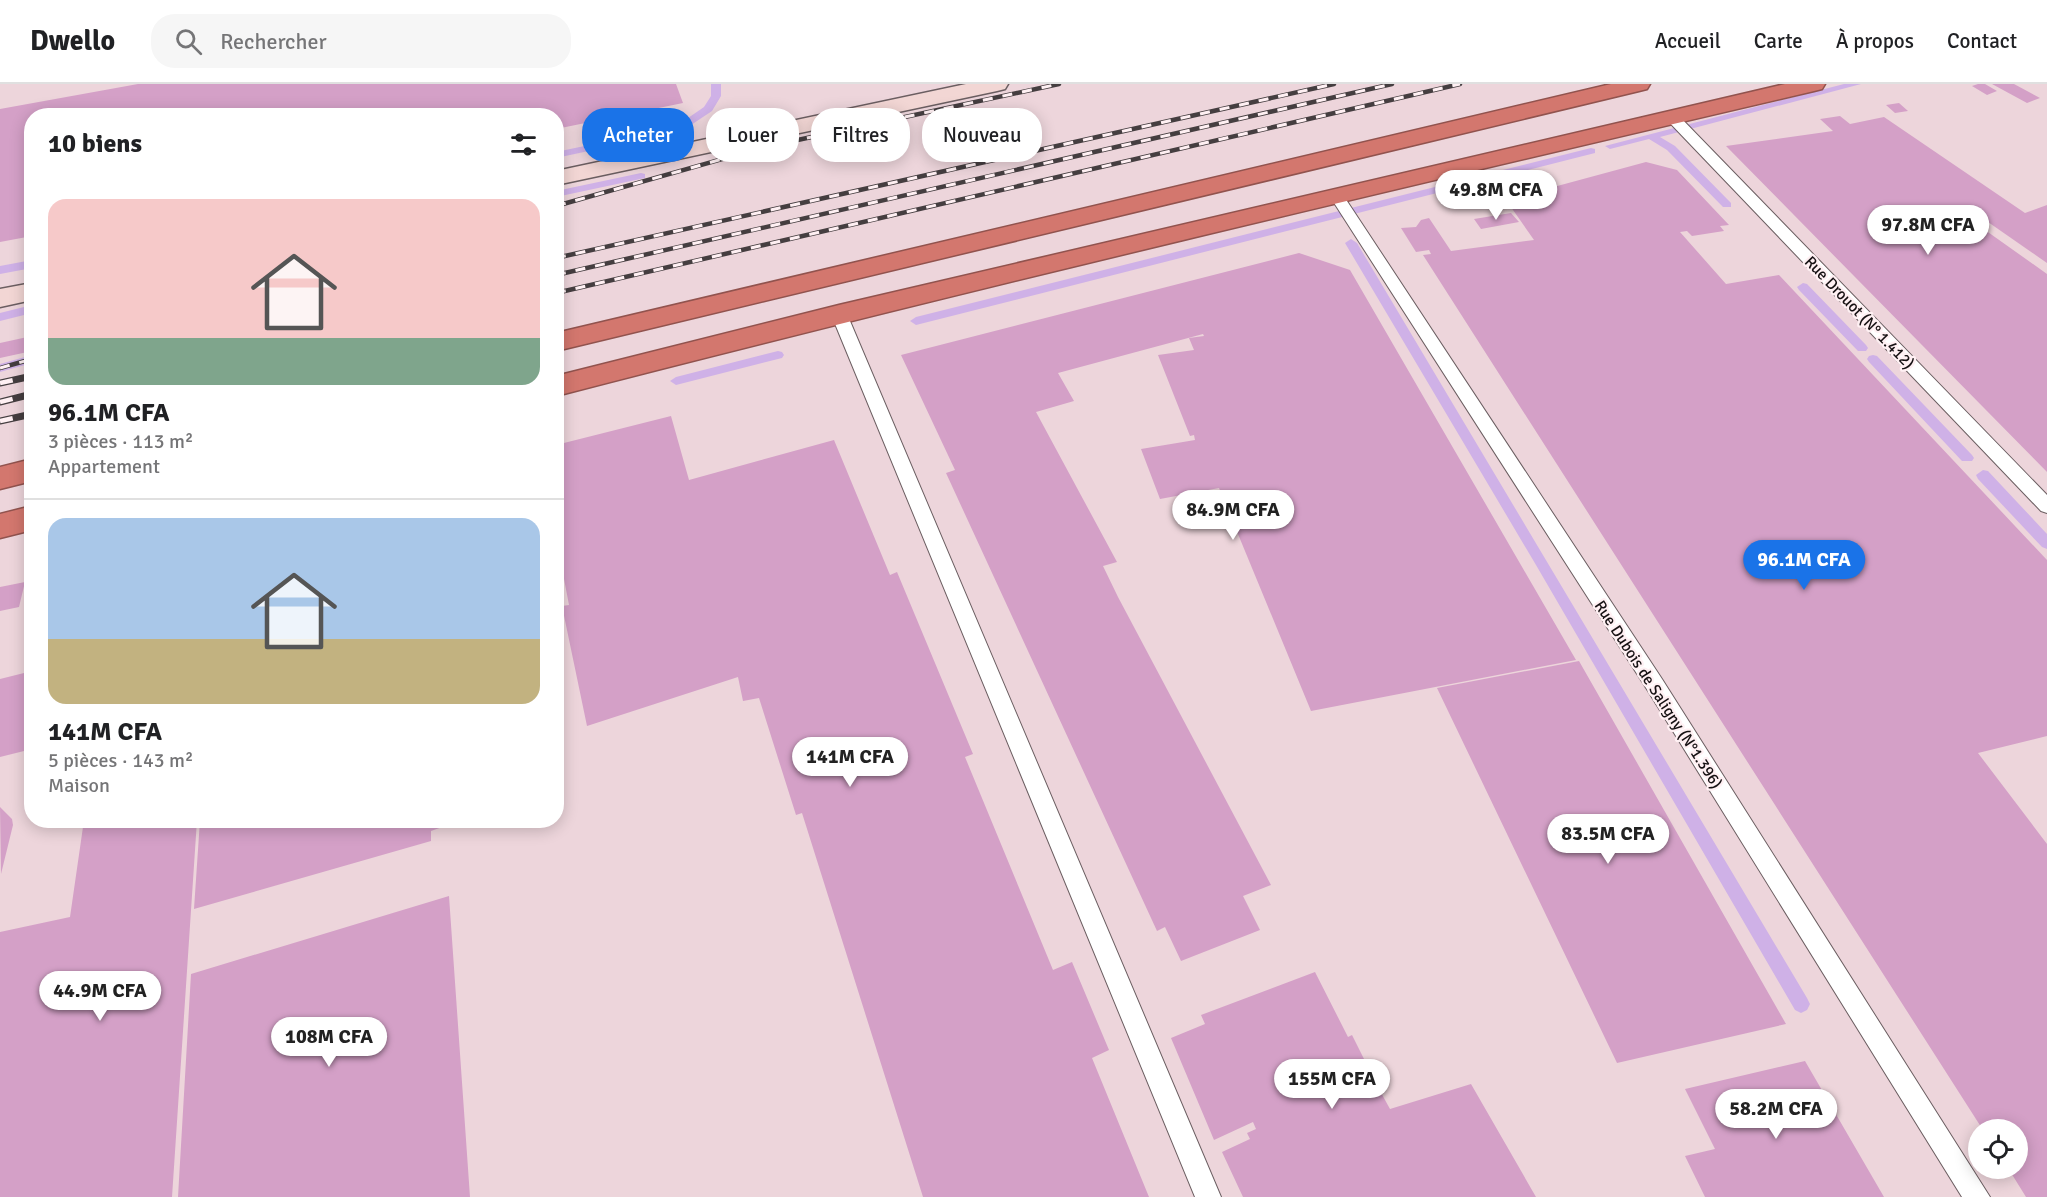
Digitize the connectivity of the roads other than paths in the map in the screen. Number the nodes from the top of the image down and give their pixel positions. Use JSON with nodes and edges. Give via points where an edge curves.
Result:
{"nodes":[{"id":1,"x":997,"y":84,"type":"edge"},
{"id":2,"x":1639,"y":84,"type":"edge"},
{"id":3,"x":1814,"y":84,"type":"edge"},
{"id":4,"x":1673,"y":118,"type":"junction"},
{"id":5,"x":564,"y":176,"type":"edge"},
{"id":6,"x":1336,"y":195,"type":"junction"},
{"id":7,"x":24,"y":293,"type":"edge"},
{"id":8,"x":0,"y":298,"type":"edge"},
{"id":9,"x":839,"y":314,"type":"junction"},
{"id":10,"x":564,"y":340,"type":"edge"},
{"id":11,"x":564,"y":384,"type":"edge"},
{"id":12,"x":24,"y":472,"type":"edge"},
{"id":13,"x":0,"y":478,"type":"edge"},
{"id":14,"x":2047,"y":506,"type":"edge"},
{"id":15,"x":24,"y":520,"type":"edge"},
{"id":16,"x":0,"y":526,"type":"edge"},
{"id":17,"x":1208,"y":1197,"type":"edge"},
{"id":18,"x":1977,"y":1197,"type":"edge"}],
"edges":[{"from":1,"to":5,"type":"street"},
{"from":2,"to":10,"type":"highway"},
{"from":3,"to":4,"type":"highway"},
{"from":4,"to":6,"type":"highway"},
{"from":4,"to":14,"type":"lane","name":"Rue Drouot (N° 1.412)"},
{"from":6,"to":9,"type":"highway"},
{"from":6,"to":18,"type":"lane","name":"Rue Dubois de Saligny (N°1.396)","via":[[1655,686]]},
{"from":7,"to":8,"type":"street"},
{"from":9,"to":11,"type":"highway"},
{"from":9,"to":17,"type":"lane"},
{"from":12,"to":13,"type":"highway"},
{"from":15,"to":16,"type":"highway"}]}
